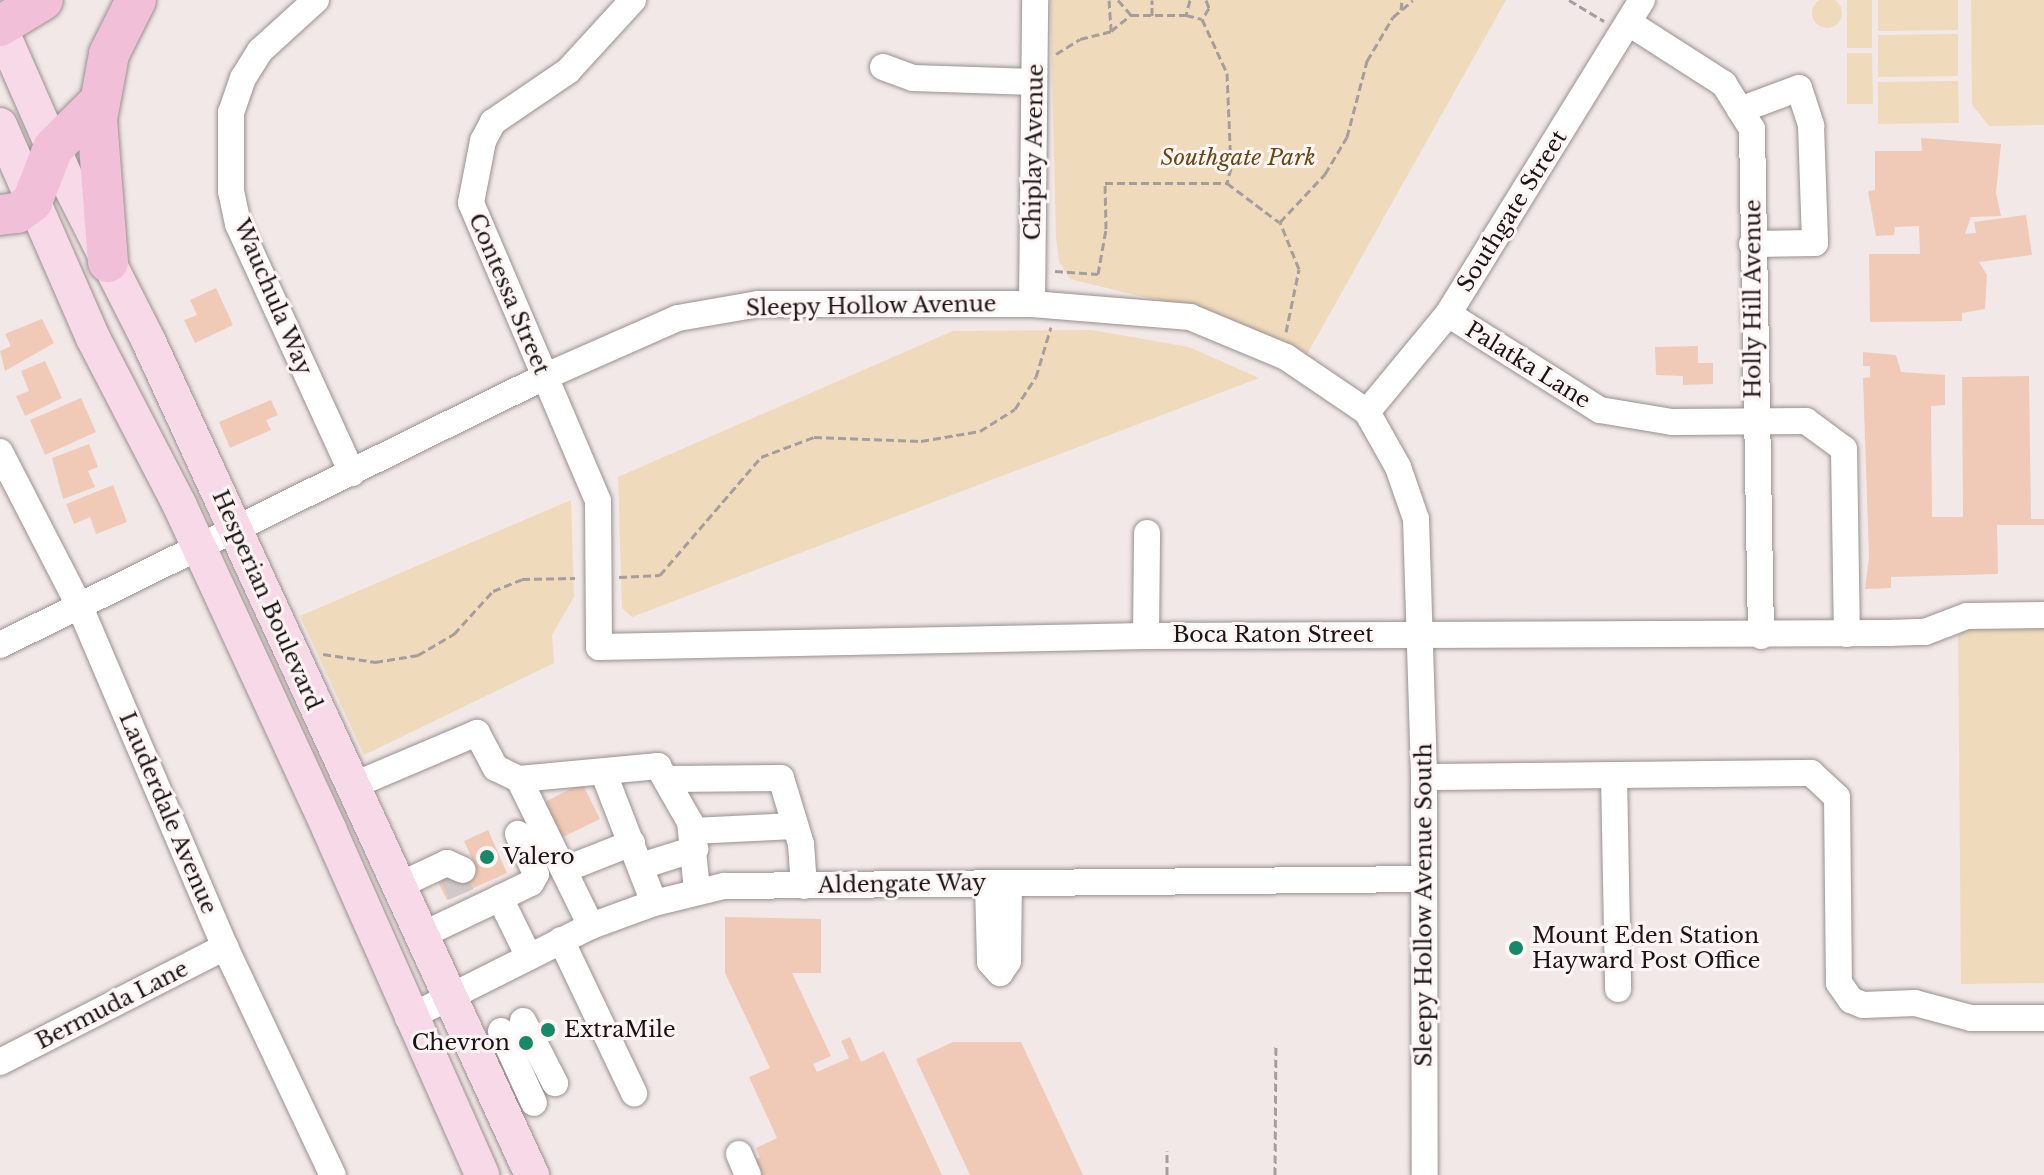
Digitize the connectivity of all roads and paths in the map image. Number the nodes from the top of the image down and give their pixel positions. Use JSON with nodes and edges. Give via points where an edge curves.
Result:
{"nodes":[{"id":1,"x":43,"y":0,"type":"edge"},
{"id":2,"x":136,"y":0,"type":"edge"},
{"id":3,"x":316,"y":0,"type":"edge"},
{"id":4,"x":633,"y":0,"type":"edge"},
{"id":5,"x":1035,"y":0,"type":"edge"},
{"id":6,"x":1109,"y":0,"type":"edge"},
{"id":7,"x":1118,"y":0,"type":"edge"},
{"id":8,"x":1152,"y":0,"type":"edge"},
{"id":9,"x":1190,"y":0,"type":"edge"},
{"id":10,"x":1206,"y":0,"type":"edge"},
{"id":11,"x":1402,"y":0,"type":"edge"},
{"id":12,"x":1413,"y":0,"type":"edge"},
{"id":13,"x":1569,"y":0,"type":"edge"},
{"id":14,"x":1642,"y":0,"type":"edge"},
{"id":15,"x":1401,"y":10,"type":"junction"},
{"id":16,"x":1131,"y":15,"type":"junction"},
{"id":17,"x":1186,"y":15,"type":"junction"},
{"id":18,"x":1152,"y":16,"type":"junction"},
{"id":19,"x":1202,"y":19,"type":"junction"},
{"id":20,"x":1626,"y":28,"type":"junction"},
{"id":21,"x":1111,"y":31,"type":"junction"},
{"id":22,"x":3,"y":33,"type":"edge"},
{"id":23,"x":1035,"y":54,"type":"junction"},
{"id":24,"x":883,"y":67,"type":"dead end"},
{"id":25,"x":1034,"y":82,"type":"junction"},
{"id":26,"x":99,"y":102,"type":"junction"},
{"id":27,"x":1740,"y":110,"type":"junction"},
{"id":28,"x":0,"y":125,"type":"edge"},
{"id":29,"x":53,"y":148,"type":"junction"},
{"id":30,"x":1227,"y":183,"type":"junction"},
{"id":31,"x":16,"y":208,"type":"edge"},
{"id":32,"x":1280,"y":222,"type":"junction"},
{"id":33,"x":1752,"y":244,"type":"junction"},
{"id":34,"x":108,"y":262,"type":"junction"},
{"id":35,"x":1054,"y":271,"type":"dead end"},
{"id":36,"x":1032,"y":304,"type":"junction"},
{"id":37,"x":1448,"y":314,"type":"junction"},
{"id":38,"x":1052,"y":322,"type":"dead end"},
{"id":39,"x":1280,"y":355,"type":"junction"},
{"id":40,"x":544,"y":377,"type":"junction"},
{"id":41,"x":1367,"y":412,"type":"junction"},
{"id":42,"x":1753,"y":421,"type":"junction"},
{"id":43,"x":0,"y":452,"type":"edge"},
{"id":44,"x":352,"y":473,"type":"junction"},
{"id":45,"x":233,"y":528,"type":"junction"},
{"id":46,"x":1147,"y":533,"type":"dead end"},
{"id":47,"x":199,"y":547,"type":"junction"},
{"id":48,"x":598,"y":578,"type":"junction"},
{"id":49,"x":80,"y":607,"type":"junction"},
{"id":50,"x":2044,"y":615,"type":"edge"},
{"id":51,"x":1847,"y":634,"type":"junction"},
{"id":52,"x":1422,"y":635,"type":"junction"},
{"id":53,"x":1146,"y":636,"type":"junction"},
{"id":54,"x":1761,"y":636,"type":"junction"},
{"id":55,"x":0,"y":645,"type":"edge"},
{"id":56,"x":599,"y":647,"type":"joint"},
{"id":57,"x":292,"y":658,"type":"junction"},
{"id":58,"x":604,"y":774,"type":"junction"},
{"id":59,"x":1614,"y":775,"type":"junction"},
{"id":60,"x":1424,"y":777,"type":"junction"},
{"id":61,"x":519,"y":779,"type":"junction"},
{"id":62,"x":669,"y":779,"type":"junction"},
{"id":63,"x":352,"y":786,"type":"junction"},
{"id":64,"x":795,"y":826,"type":"junction"},
{"id":65,"x":518,"y":834,"type":"dead end"},
{"id":66,"x":694,"y":840,"type":"junction"},
{"id":67,"x":636,"y":854,"type":"junction"},
{"id":68,"x":566,"y":869,"type":"junction"},
{"id":69,"x":1423,"y":879,"type":"junction"},
{"id":70,"x":398,"y":886,"type":"junction"},
{"id":71,"x":804,"y":886,"type":"junction"},
{"id":72,"x":458,"y":887,"type":"junction"},
{"id":73,"x":697,"y":890,"type":"junction"},
{"id":74,"x":500,"y":898,"type":"junction"},
{"id":75,"x":654,"y":903,"type":"junction"},
{"id":76,"x":591,"y":926,"type":"junction"},
{"id":77,"x":420,"y":936,"type":"junction"},
{"id":78,"x":561,"y":940,"type":"junction"},
{"id":79,"x":225,"y":947,"type":"junction"},
{"id":80,"x":528,"y":955,"type":"junction"},
{"id":81,"x":1618,"y":989,"type":"dead end"},
{"id":82,"x":448,"y":995,"type":"junction"},
{"id":83,"x":408,"y":1018,"type":"junction"},
{"id":84,"x":2044,"y":1018,"type":"edge"},
{"id":85,"x":512,"y":1026,"type":"dead end"},
{"id":86,"x":1276,"y":1046,"type":"dead end"},
{"id":87,"x":0,"y":1062,"type":"edge"},
{"id":88,"x":545,"y":1093,"type":"dead end"},
{"id":89,"x":634,"y":1093,"type":"dead end"},
{"id":90,"x":1167,"y":1151,"type":"dead end"},
{"id":91,"x":333,"y":1175,"type":"edge"},
{"id":92,"x":482,"y":1175,"type":"edge"},
{"id":93,"x":532,"y":1175,"type":"edge"},
{"id":94,"x":1167,"y":1175,"type":"edge"},
{"id":95,"x":1275,"y":1175,"type":"edge"},
{"id":96,"x":1425,"y":1175,"type":"edge"}],
"edges":[{"from":1,"to":22,"type":"highway"},
{"from":2,"to":26,"type":"highway","via":[[109,54]]},
{"from":3,"to":44,"type":"street","name":"Wauchula Way","via":[[260,51],[243,78],[231,112],[231,191],[238,224]]},
{"from":4,"to":40,"type":"street","name":"Contessa Street","via":[[568,71],[506,110],[483,141],[471,203],[475,223]]},
{"from":5,"to":23,"type":"street","name":"Chiplay Avenue"},
{"from":6,"to":21,"type":"path"},
{"from":7,"to":16,"type":"path"},
{"from":8,"to":18,"type":"path"},
{"from":9,"to":17,"type":"path"},
{"from":10,"to":19,"type":"path","via":[[1209,8]]},
{"from":11,"to":15,"type":"path"},
{"from":12,"to":15,"type":"path"},
{"from":13,"to":20,"type":"path"},
{"from":14,"to":20,"type":"street","name":"Southgate Street"},
{"from":15,"to":32,"type":"path","via":[[1367,61],[1347,137],[1325,174]]},
{"from":16,"to":18,"type":"path"},
{"from":16,"to":21,"type":"path"},
{"from":17,"to":18,"type":"path"},
{"from":17,"to":19,"type":"path"},
{"from":19,"to":30,"type":"path","via":[[1227,73]]},
{"from":20,"to":27,"type":"street","name":"Holly Hill Avenue","via":[[1724,84]]},
{"from":20,"to":37,"type":"street","name":"Southgate Street"},
{"from":21,"to":23,"type":"path","via":[[1080,39],[1061,53]]},
{"from":22,"to":29,"type":"main road","name":"Hesperian Boulevard"},
{"from":23,"to":25,"type":"street","name":"Chiplay Avenue"},
{"from":24,"to":25,"type":"street","via":[[913,78]]},
{"from":25,"to":36,"type":"street","name":"Chiplay Avenue"},
{"from":26,"to":29,"type":"highway"},
{"from":26,"to":34,"type":"highway","via":[[95,139]]},
{"from":27,"to":33,"type":"street","name":"Holly Hill Avenue","via":[[1752,129]]},
{"from":27,"to":33,"type":"street","via":[[1799,88],[1811,126],[1815,243]]},
{"from":28,"to":31,"type":"main road","name":"Hesperian Boulevard"},
{"from":29,"to":31,"type":"highway"},
{"from":29,"to":34,"type":"main road","name":"Hesperian Boulevard"},
{"from":30,"to":32,"type":"path"},
{"from":30,"to":35,"type":"path","via":[[1105,183],[1106,229],[1098,274]]},
{"from":31,"to":47,"type":"main road","name":"Hesperian Boulevard","via":[[93,338]]},
{"from":32,"to":39,"type":"path","via":[[1299,269]]},
{"from":33,"to":42,"type":"street","name":"Holly Hill Avenue"},
{"from":34,"to":45,"type":"main road","name":"Hesperian Boulevard"},
{"from":36,"to":39,"type":"street","name":"Sleepy Hollow Avenue","via":[[1190,317]]},
{"from":36,"to":40,"type":"street","name":"Sleepy Hollow Avenue","via":[[758,304],[678,318]]},
{"from":37,"to":41,"type":"street","name":"Southgate Street"},
{"from":37,"to":42,"type":"street","name":"Palatka Lane","via":[[1600,410],[1672,422]]},
{"from":38,"to":48,"type":"path","via":[[1036,377],[1015,409],[980,431],[921,441],[814,437],[761,457],[660,575]]},
{"from":39,"to":41,"type":"street","name":"Sleepy Hollow Avenue"},
{"from":40,"to":44,"type":"street","name":"Sleepy Hollow Avenue"},
{"from":40,"to":48,"type":"street","name":"Contessa Street","via":[[598,501]]},
{"from":41,"to":52,"type":"street","name":"Sleepy Hollow Avenue","via":[[1398,467],[1416,519]]},
{"from":42,"to":51,"type":"street","name":"Palatka Lane","via":[[1806,421],[1844,449]]},
{"from":42,"to":54,"type":"street","name":"Holly Hill Avenue"},
{"from":43,"to":49,"type":"street","name":"Lauderdale Avenue"},
{"from":44,"to":45,"type":"street","name":"Sleepy Hollow Avenue"},
{"from":45,"to":47,"type":"street","name":"Sleepy Hollow Avenue"},
{"from":45,"to":57,"type":"main road","name":"Hesperian Boulevard"},
{"from":46,"to":53,"type":"street"},
{"from":47,"to":49,"type":"street","name":"Sleepy Hollow Avenue"},
{"from":47,"to":83,"type":"main road","name":"Hesperian Boulevard"},
{"from":48,"to":56,"type":"street","name":"Contessa Street"},
{"from":48,"to":57,"type":"path","via":[[522,579],[493,591],[454,634],[418,655],[375,662],[317,653]]},
{"from":49,"to":55,"type":"street","name":"Sleepy Hollow Avenue"},
{"from":49,"to":79,"type":"street","name":"Lauderdale Avenue"},
{"from":50,"to":51,"type":"street","name":"Boca Raton Street","via":[[1967,616],[1946,627]]},
{"from":51,"to":54,"type":"street","name":"Boca Raton Street"},
{"from":52,"to":53,"type":"street","name":"Boca Raton Street"},
{"from":52,"to":54,"type":"street","name":"Boca Raton Street"},
{"from":52,"to":60,"type":"street","name":"Sleepy Hollow Avenue South"},
{"from":53,"to":56,"type":"street","name":"Boca Raton Street"},
{"from":57,"to":63,"type":"main road","name":"Hesperian Boulevard"},
{"from":58,"to":61,"type":"street"},
{"from":58,"to":62,"type":"street","via":[[658,766]]},
{"from":58,"to":67,"type":"street"},
{"from":59,"to":60,"type":"street"},
{"from":59,"to":81,"type":"street"},
{"from":59,"to":84,"type":"street","via":[[1811,773],[1837,797],[1839,983],[1851,1000],[1863,1005],[1915,1003],[1971,1018]]},
{"from":60,"to":69,"type":"street","name":"Sleepy Hollow Avenue South"},
{"from":61,"to":63,"type":"street","via":[[496,768],[477,733]]},
{"from":61,"to":68,"type":"street"},
{"from":62,"to":64,"type":"street","via":[[781,778]]},
{"from":62,"to":66,"type":"street"},
{"from":63,"to":70,"type":"main road","name":"Hesperian Boulevard"},
{"from":64,"to":66,"type":"street"},
{"from":64,"to":71,"type":"street"},
{"from":65,"to":74,"type":"street","via":[[536,874],[531,883]]},
{"from":66,"to":67,"type":"street"},
{"from":66,"to":73,"type":"street"},
{"from":67,"to":68,"type":"street"},
{"from":67,"to":75,"type":"street"},
{"from":68,"to":76,"type":"street"},
{"from":69,"to":71,"type":"street","name":"Aldengate Way"},
{"from":69,"to":96,"type":"street","name":"Sleepy Hollow Avenue South"},
{"from":70,"to":72,"type":"street"},
{"from":70,"to":77,"type":"main road","name":"Hesperian Boulevard"},
{"from":71,"to":73,"type":"street","name":"Aldengate Way"},
{"from":72,"to":74,"type":"street"},
{"from":72,"to":77,"type":"street"},
{"from":73,"to":75,"type":"street","name":"Aldengate Way"},
{"from":74,"to":80,"type":"street"},
{"from":75,"to":76,"type":"street","name":"Aldengate Way"},
{"from":76,"to":78,"type":"street","name":"Aldengate Way"},
{"from":77,"to":82,"type":"main road","name":"Hesperian Boulevard"},
{"from":78,"to":80,"type":"street","name":"Aldengate Way"},
{"from":78,"to":89,"type":"street"},
{"from":79,"to":87,"type":"street","name":"Bermuda Lane"},
{"from":79,"to":91,"type":"street","name":"Lauderdale Avenue"},
{"from":80,"to":82,"type":"street","name":"Aldengate Way"},
{"from":82,"to":83,"type":"street","name":"Aldengate Way"},
{"from":82,"to":93,"type":"main road","name":"Hesperian Boulevard"},
{"from":83,"to":92,"type":"main road","name":"Hesperian Boulevard"},
{"from":85,"to":88,"type":"street"},
{"from":86,"to":95,"type":"path"},
{"from":90,"to":94,"type":"path"}]}
